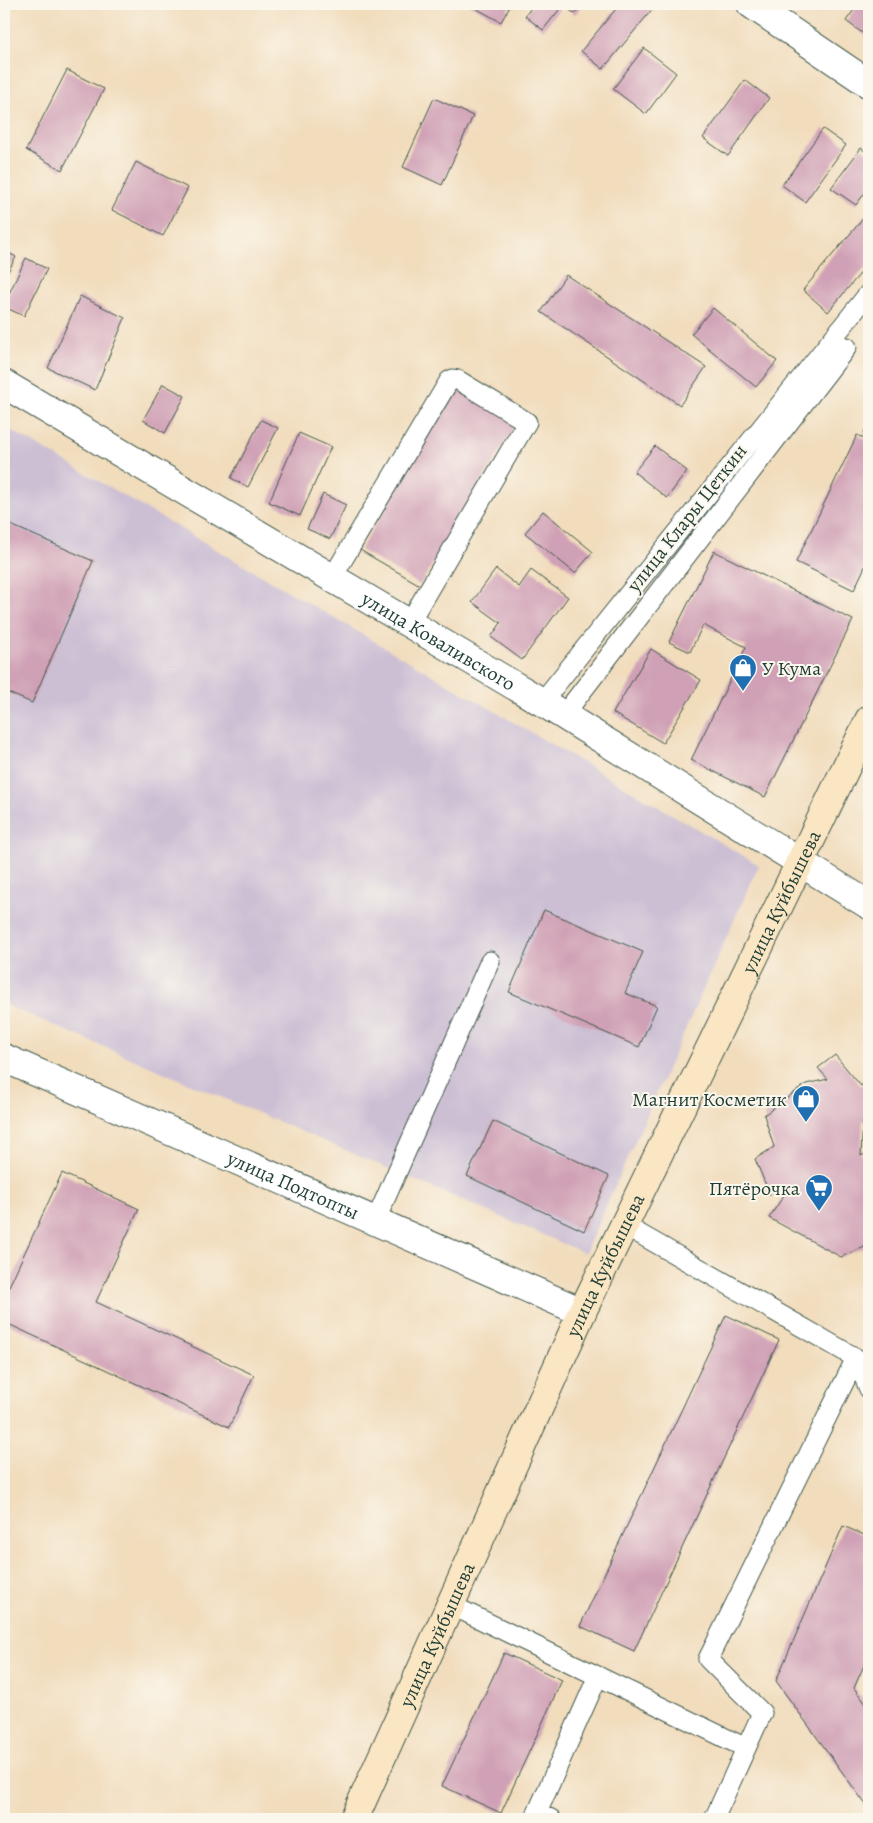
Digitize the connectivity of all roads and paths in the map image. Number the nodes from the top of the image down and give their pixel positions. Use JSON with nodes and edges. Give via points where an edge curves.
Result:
{"nodes":[{"id":1,"x":751,"y":4,"type":"edge"},
{"id":2,"x":869,"y":84,"type":"edge"},
{"id":3,"x":869,"y":293,"type":"edge"},
{"id":4,"x":847,"y":347,"type":"dead end"},
{"id":5,"x":4,"y":384,"type":"edge"},
{"id":6,"x":332,"y":578,"type":"junction"},
{"id":7,"x":409,"y":623,"type":"junction"},
{"id":8,"x":552,"y":709,"type":"junction"},
{"id":9,"x":869,"y":720,"type":"edge"},
{"id":10,"x":800,"y":864,"type":"junction"},
{"id":11,"x":869,"y":905,"type":"edge"},
{"id":12,"x":490,"y":961,"type":"dead end"},
{"id":13,"x":4,"y":1058,"type":"edge"},
{"id":14,"x":375,"y":1222,"type":"junction"},
{"id":15,"x":624,"y":1225,"type":"junction"},
{"id":16,"x":582,"y":1312,"type":"junction"},
{"id":17,"x":856,"y":1358,"type":"junction"},
{"id":18,"x":869,"y":1389,"type":"edge"},
{"id":19,"x":451,"y":1605,"type":"junction"},
{"id":20,"x":598,"y":1676,"type":"junction"},
{"id":21,"x":746,"y":1748,"type":"junction"},
{"id":22,"x":354,"y":1819,"type":"edge"},
{"id":23,"x":551,"y":1819,"type":"edge"},
{"id":24,"x":714,"y":1819,"type":"edge"}],
"edges":[{"from":1,"to":2,"type":"street"},
{"from":3,"to":8,"type":"lane"},
{"from":4,"to":8,"type":"lane","name":"улица Клары Цеткин"},
{"from":5,"to":6,"type":"street","name":"улица Коваливского"},
{"from":6,"to":7,"type":"street","name":"улица Коваливского"},
{"from":6,"to":7,"type":"lane","via":[[449,382],[458,380],[526,422]]},
{"from":7,"to":8,"type":"street","name":"улица Коваливского"},
{"from":8,"to":10,"type":"street","name":"улица Коваливского"},
{"from":9,"to":10,"type":"main road","name":"улица Куйбышева"},
{"from":10,"to":11,"type":"street","name":"улица Коваливского"},
{"from":10,"to":15,"type":"main road","name":"улица Куйбышева"},
{"from":12,"to":14,"type":"lane"},
{"from":13,"to":14,"type":"street","name":"улица Подтопты"},
{"from":14,"to":16,"type":"street","name":"улица Подтопты"},
{"from":15,"to":16,"type":"main road","name":"улица Куйбышева"},
{"from":15,"to":17,"type":"lane"},
{"from":16,"to":19,"type":"main road","name":"улица Куйбышева"},
{"from":17,"to":18,"type":"lane"},
{"from":17,"to":21,"type":"lane","via":[[708,1658],[762,1713]]},
{"from":19,"to":20,"type":"lane"},
{"from":19,"to":22,"type":"main road","name":"улица Куйбышева"},
{"from":20,"to":21,"type":"lane"},
{"from":20,"to":23,"type":"lane","via":[[537,1813]]},
{"from":21,"to":24,"type":"lane"}]}
